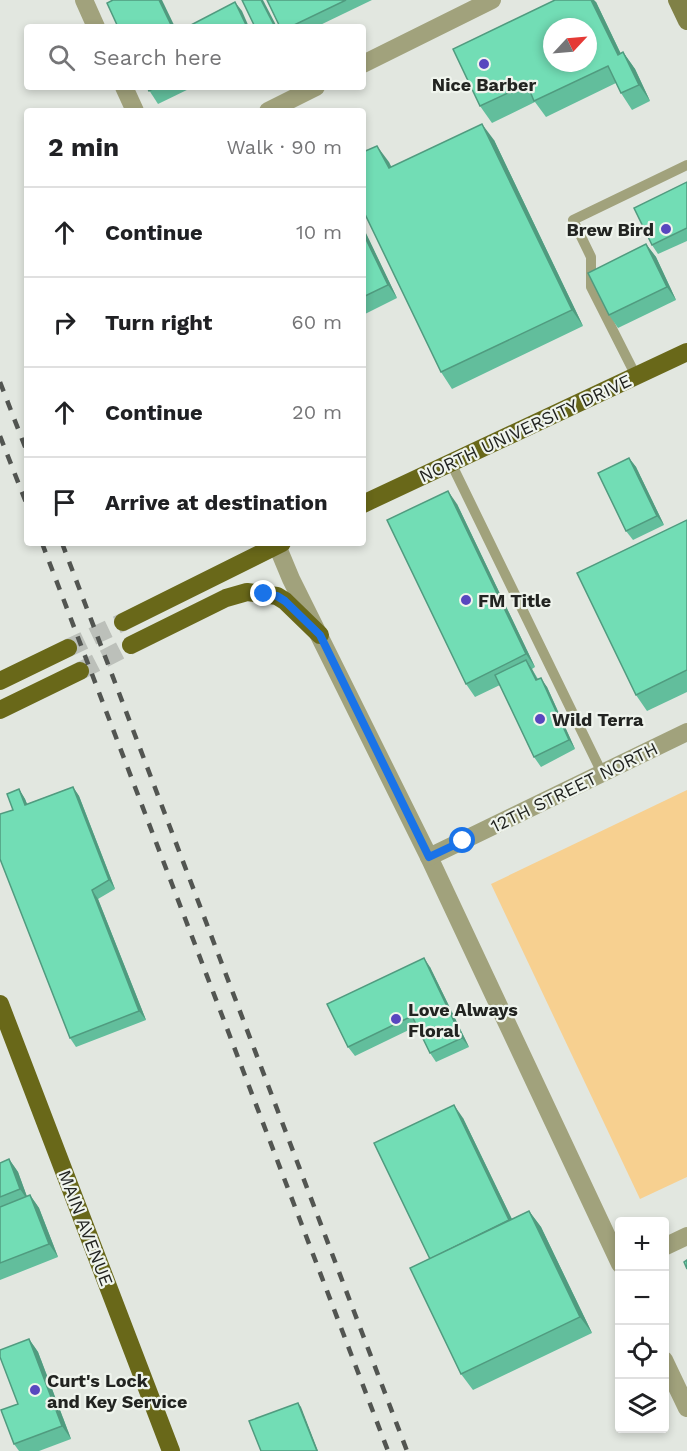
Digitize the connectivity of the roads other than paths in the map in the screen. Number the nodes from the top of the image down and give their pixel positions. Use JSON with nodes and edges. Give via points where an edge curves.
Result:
{"nodes":[{"id":1,"x":84,"y":0,"type":"edge"},
{"id":2,"x":492,"y":0,"type":"edge"},
{"id":3,"x":677,"y":0,"type":"edge"},
{"id":4,"x":687,"y":21,"type":"edge"},
{"id":5,"x":95,"y":24,"type":"edge"},
{"id":6,"x":366,"y":63,"type":"edge"},
{"id":7,"x":125,"y":90,"type":"edge"},
{"id":8,"x":310,"y":90,"type":"edge"},
{"id":9,"x":134,"y":108,"type":"edge"},
{"id":10,"x":274,"y":108,"type":"edge"},
{"id":11,"x":687,"y":165,"type":"edge"},
{"id":12,"x":687,"y":352,"type":"edge"},
{"id":13,"x":636,"y":376,"type":"junction"},
{"id":14,"x":452,"y":463,"type":"junction"},
{"id":15,"x":366,"y":503,"type":"edge"},
{"id":16,"x":274,"y":546,"type":"edge"},
{"id":17,"x":279,"y":546,"type":"edge"},
{"id":18,"x":123,"y":622,"type":"tunnel mouth"},
{"id":19,"x":320,"y":635,"type":"junction"},
{"id":20,"x":131,"y":645,"type":"tunnel mouth"},
{"id":21,"x":68,"y":648,"type":"tunnel mouth"},
{"id":22,"x":80,"y":671,"type":"tunnel mouth"},
{"id":23,"x":0,"y":681,"type":"edge"},
{"id":24,"x":0,"y":711,"type":"edge"},
{"id":25,"x":687,"y":732,"type":"edge"},
{"id":26,"x":602,"y":773,"type":"junction"},
{"id":27,"x":429,"y":857,"type":"junction"},
{"id":28,"x":0,"y":1004,"type":"edge"},
{"id":29,"x":6,"y":1037,"type":"edge"},
{"id":30,"x":687,"y":1236,"type":"edge"},
{"id":31,"x":669,"y":1245,"type":"edge"},
{"id":32,"x":615,"y":1253,"type":"edge"},
{"id":33,"x":669,"y":1370,"type":"edge"},
{"id":34,"x":687,"y":1408,"type":"edge"},
{"id":35,"x":168,"y":1450,"type":"edge"}],
"edges":[{"from":1,"to":5,"type":"street"},
{"from":2,"to":6,"type":"street"},
{"from":3,"to":4,"type":"street"},
{"from":7,"to":9,"type":"street"},
{"from":8,"to":10,"type":"street"},
{"from":11,"to":13,"type":"lane","via":[[573,220],[591,257],[591,286]]},
{"from":12,"to":13,"type":"main road","name":"NORTH UNIVERSITY DRIVE"},
{"from":13,"to":14,"type":"main road","name":"NORTH UNIVERSITY DRIVE"},
{"from":14,"to":15,"type":"main road","name":"NORTH UNIVERSITY DRIVE"},
{"from":14,"to":26,"type":"lane"},
{"from":16,"to":18,"type":"main road"},
{"from":17,"to":19,"type":"street"},
{"from":19,"to":20,"type":"main road","via":[[277,596],[247,592],[226,598]]},
{"from":19,"to":27,"type":"street"},
{"from":21,"to":23,"type":"main road"},
{"from":22,"to":24,"type":"main road"},
{"from":25,"to":26,"type":"street","name":"12TH STREET NORTH"},
{"from":26,"to":27,"type":"street","name":"12TH STREET NORTH"},
{"from":27,"to":32,"type":"street"},
{"from":28,"to":29,"type":"main road","name":"MAIN AVENUE"},
{"from":29,"to":35,"type":"main road","name":"MAIN AVENUE"},
{"from":30,"to":31,"type":"street"},
{"from":33,"to":34,"type":"street"}]}
